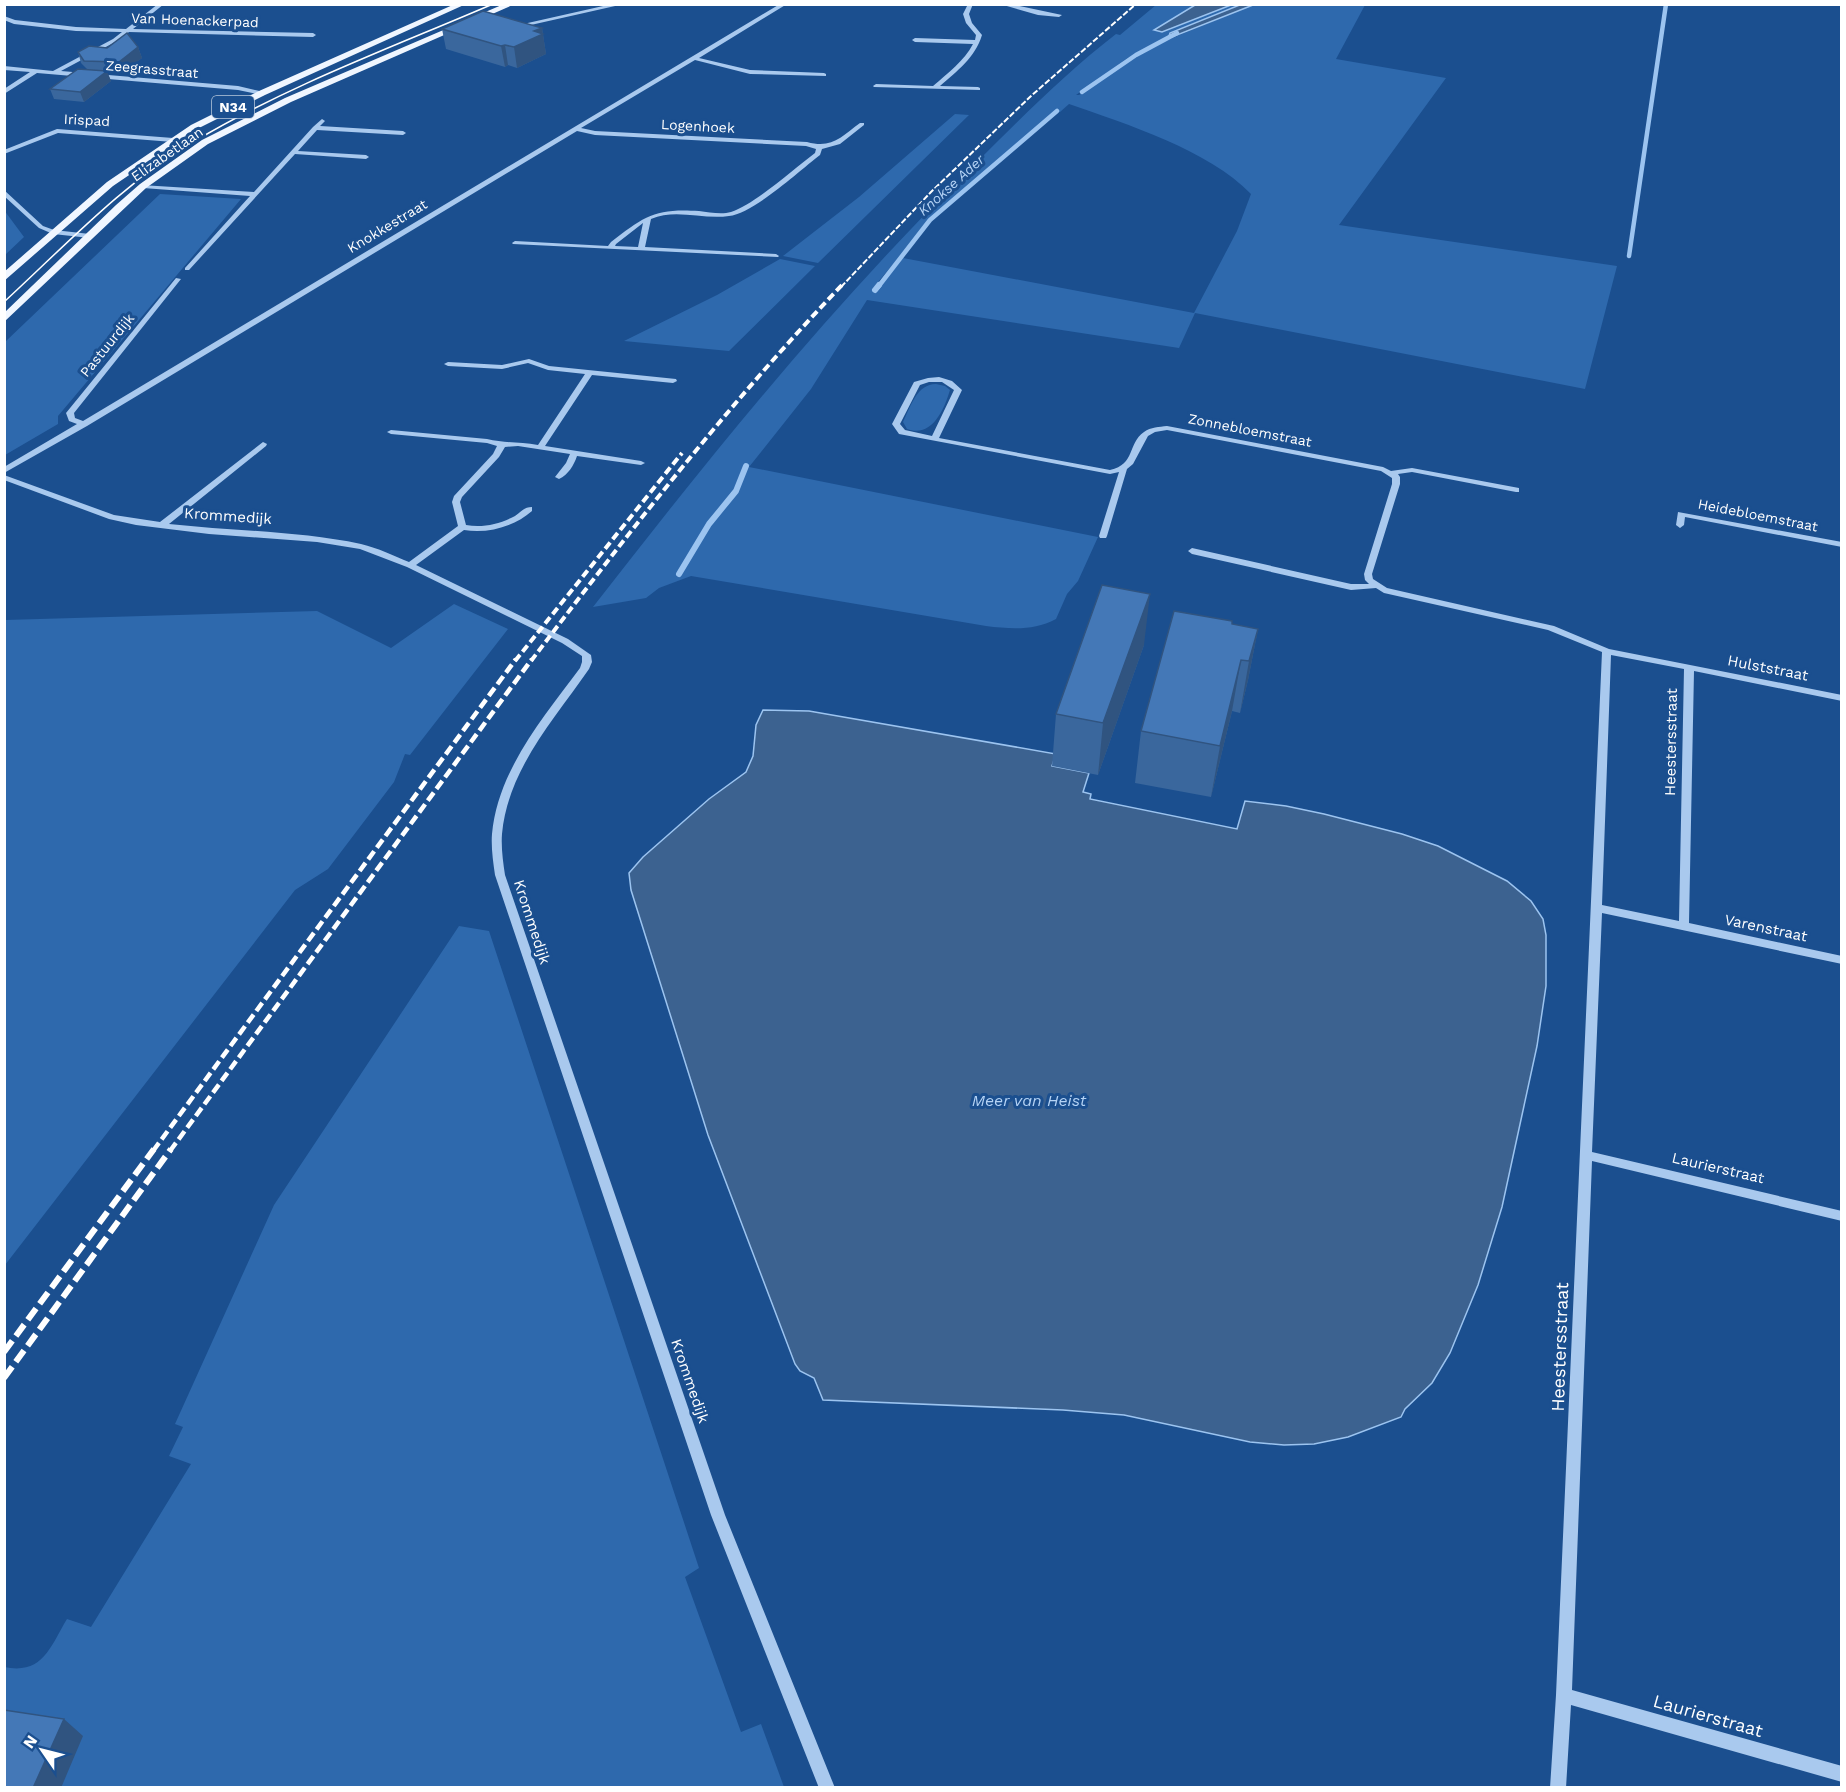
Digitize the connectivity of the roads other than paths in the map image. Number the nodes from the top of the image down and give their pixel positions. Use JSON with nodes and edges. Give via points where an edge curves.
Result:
{"nodes":[{"id":1,"x":162,"y":4,"type":"edge"},
{"id":2,"x":463,"y":4,"type":"edge"},
{"id":3,"x":512,"y":4,"type":"edge"},
{"id":4,"x":622,"y":4,"type":"edge"},
{"id":5,"x":785,"y":4,"type":"edge"},
{"id":6,"x":971,"y":4,"type":"edge"},
{"id":7,"x":1002,"y":4,"type":"edge"},
{"id":8,"x":1059,"y":15,"type":"dead end"},
{"id":9,"x":4,"y":18,"type":"edge"},
{"id":10,"x":470,"y":22,"type":"junction"},
{"id":11,"x":482,"y":26,"type":"edge"},
{"id":12,"x":509,"y":29,"type":"edge"},
{"id":13,"x":129,"y":30,"type":"junction"},
{"id":14,"x":313,"y":35,"type":"dead end"},
{"id":15,"x":915,"y":40,"type":"dead end"},
{"id":16,"x":977,"y":42,"type":"junction"},
{"id":17,"x":694,"y":58,"type":"junction"},
{"id":18,"x":4,"y":68,"type":"edge"},
{"id":19,"x":35,"y":70,"type":"junction"},
{"id":20,"x":54,"y":72,"type":"junction"},
{"id":21,"x":824,"y":75,"type":"dead end"},
{"id":22,"x":876,"y":86,"type":"dead end"},
{"id":23,"x":935,"y":87,"type":"junction"},
{"id":24,"x":978,"y":89,"type":"dead end"},
{"id":25,"x":4,"y":92,"type":"edge"},
{"id":26,"x":262,"y":93,"type":"junction"},
{"id":27,"x":322,"y":121,"type":"dead end"},
{"id":28,"x":862,"y":124,"type":"dead end"},
{"id":29,"x":315,"y":128,"type":"junction"},
{"id":30,"x":576,"y":129,"type":"junction"},
{"id":31,"x":403,"y":133,"type":"dead end"},
{"id":32,"x":173,"y":140,"type":"junction"},
{"id":33,"x":819,"y":148,"type":"junction"},
{"id":34,"x":4,"y":152,"type":"edge"},
{"id":35,"x":293,"y":152,"type":"junction"},
{"id":36,"x":366,"y":157,"type":"dead end"},
{"id":37,"x":143,"y":186,"type":"junction"},
{"id":38,"x":4,"y":192,"type":"edge"},
{"id":39,"x":255,"y":194,"type":"junction"},
{"id":40,"x":648,"y":218,"type":"junction"},
{"id":41,"x":53,"y":232,"type":"junction"},
{"id":42,"x":90,"y":236,"type":"junction"},
{"id":43,"x":515,"y":243,"type":"dead end"},
{"id":44,"x":610,"y":248,"type":"junction"},
{"id":45,"x":641,"y":249,"type":"junction"},
{"id":46,"x":776,"y":256,"type":"dead end"},
{"id":47,"x":187,"y":269,"type":"dead end"},
{"id":48,"x":4,"y":278,"type":"edge"},
{"id":49,"x":178,"y":279,"type":"dead end"},
{"id":50,"x":4,"y":319,"type":"edge"},
{"id":51,"x":535,"y":351,"type":"dead end"},
{"id":52,"x":529,"y":361,"type":"junction"},
{"id":53,"x":448,"y":364,"type":"dead end"},
{"id":54,"x":590,"y":372,"type":"junction"},
{"id":55,"x":673,"y":381,"type":"dead end"},
{"id":56,"x":84,"y":424,"type":"junction"},
{"id":57,"x":391,"y":432,"type":"dead end"},
{"id":58,"x":934,"y":439,"type":"junction"},
{"id":59,"x":263,"y":444,"type":"dead end"},
{"id":60,"x":502,"y":445,"type":"junction"},
{"id":61,"x":540,"y":447,"type":"junction"},
{"id":62,"x":575,"y":452,"type":"junction"},
{"id":63,"x":641,"y":463,"type":"dead end"},
{"id":64,"x":1124,"y":470,"type":"junction"},
{"id":65,"x":4,"y":471,"type":"edge"},
{"id":66,"x":1391,"y":472,"type":"junction"},
{"id":67,"x":4,"y":477,"type":"edge"},
{"id":68,"x":559,"y":477,"type":"dead end"},
{"id":69,"x":1516,"y":490,"type":"dead end"},
{"id":70,"x":529,"y":509,"type":"dead end"},
{"id":71,"x":1680,"y":525,"type":"dead end"},
{"id":72,"x":161,"y":526,"type":"junction"},
{"id":73,"x":462,"y":528,"type":"junction"},
{"id":74,"x":1103,"y":536,"type":"dead end"},
{"id":75,"x":1842,"y":545,"type":"edge"},
{"id":76,"x":1192,"y":551,"type":"dead end"},
{"id":77,"x":410,"y":565,"type":"junction"},
{"id":78,"x":1375,"y":586,"type":"junction"},
{"id":79,"x":1607,"y":651,"type":"junction"},
{"id":80,"x":1689,"y":668,"type":"junction"},
{"id":81,"x":1842,"y":698,"type":"edge"},
{"id":82,"x":1598,"y":908,"type":"junction"},
{"id":83,"x":1684,"y":926,"type":"junction"},
{"id":84,"x":1842,"y":960,"type":"edge"},
{"id":85,"x":1586,"y":1155,"type":"junction"},
{"id":86,"x":1842,"y":1216,"type":"edge"},
{"id":87,"x":1564,"y":1695,"type":"junction"},
{"id":88,"x":1842,"y":1774,"type":"edge"},
{"id":89,"x":827,"y":1788,"type":"edge"},
{"id":90,"x":1558,"y":1788,"type":"edge"}],
"edges":[{"from":1,"to":13,"type":"street"},
{"from":2,"to":26,"type":"main road","name":"Elizabetlaan","number":"N34"},
{"from":3,"to":10,"type":"main road","name":"Elizabetlaan","number":"N34"},
{"from":4,"to":12,"type":"street"},
{"from":5,"to":17,"type":"street","name":"Knokkestraat"},
{"from":6,"to":16,"type":"street","via":[[966,14],[979,35]]},
{"from":7,"to":8,"type":"street"},
{"from":9,"to":13,"type":"street","name":"Van Hoenackerpad","via":[[76,29]]},
{"from":10,"to":11,"type":"street"},
{"from":10,"to":37,"type":"main road","name":"Elizabetlaan","number":"N34","via":[[247,120],[205,142]]},
{"from":13,"to":14,"type":"street","name":"Van Hoenackerpad"},
{"from":13,"to":20,"type":"street"},
{"from":15,"to":16,"type":"street"},
{"from":16,"to":23,"type":"street","via":[[971,54]]},
{"from":17,"to":21,"type":"street","via":[[750,72]]},
{"from":17,"to":30,"type":"street","name":"Knokkestraat"},
{"from":18,"to":19,"type":"street","name":"Zeegrasstraat"},
{"from":19,"to":20,"type":"street","name":"Zeegrasstraat"},
{"from":19,"to":25,"type":"street"},
{"from":20,"to":26,"type":"street","name":"Zeegrasstraat"},
{"from":22,"to":23,"type":"street"},
{"from":23,"to":24,"type":"street"},
{"from":26,"to":32,"type":"main road","name":"Elizabetlaan","number":"N34"},
{"from":27,"to":29,"type":"street"},
{"from":28,"to":33,"type":"street","via":[[838,143]]},
{"from":29,"to":31,"type":"street"},
{"from":29,"to":35,"type":"street"},
{"from":30,"to":33,"type":"street","name":"Logenhoek","via":[[807,144]]},
{"from":30,"to":56,"type":"street","name":"Knokkestraat"},
{"from":32,"to":34,"type":"street","name":"Irispad","via":[[57,131]]},
{"from":32,"to":41,"type":"main road","name":"Elizabetlaan","number":"N34","via":[[110,184]]},
{"from":33,"to":40,"type":"street","via":[[818,154],[731,214],[668,211]]},
{"from":35,"to":36,"type":"street"},
{"from":35,"to":39,"type":"street"},
{"from":37,"to":39,"type":"street"},
{"from":37,"to":42,"type":"main road","name":"Elizabetlaan","number":"N34"},
{"from":38,"to":41,"type":"street","via":[[41,227]]},
{"from":39,"to":47,"type":"street"},
{"from":40,"to":44,"type":"street"},
{"from":40,"to":45,"type":"street"},
{"from":41,"to":42,"type":"street"},
{"from":41,"to":48,"type":"main road","name":"Elizabetlaan","number":"N34"},
{"from":42,"to":50,"type":"main road","name":"Elizabetlaan","number":"N34"},
{"from":43,"to":44,"type":"street"},
{"from":44,"to":45,"type":"street"},
{"from":45,"to":46,"type":"street"},
{"from":49,"to":56,"type":"street","name":"Pastuurdijk","via":[[70,413],[72,419]]},
{"from":51,"to":52,"type":"street"},
{"from":52,"to":53,"type":"street","via":[[502,367]]},
{"from":52,"to":54,"type":"street","via":[[548,368]]},
{"from":54,"to":55,"type":"street"},
{"from":54,"to":61,"type":"street"},
{"from":56,"to":65,"type":"street","name":"Knokkestraat"},
{"from":57,"to":60,"type":"street"},
{"from":58,"to":58,"type":"street","via":[[902,432],[896,424],[914,387],[937,379],[958,390]]},
{"from":58,"to":64,"type":"street","via":[[1100,470]]},
{"from":59,"to":72,"type":"street"},
{"from":60,"to":61,"type":"street"},
{"from":60,"to":73,"type":"street","via":[[458,496]]},
{"from":61,"to":62,"type":"street"},
{"from":62,"to":63,"type":"street"},
{"from":62,"to":68,"type":"street"},
{"from":64,"to":66,"type":"street","name":"Zonnebloemstraat","via":[[1144,435],[1157,428]]},
{"from":64,"to":74,"type":"street","name":"Zonnebloemstraat"},
{"from":66,"to":69,"type":"street","name":"Zonnebloemstraat","via":[[1412,470]]},
{"from":66,"to":78,"type":"street","via":[[1396,484],[1368,574]]},
{"from":67,"to":72,"type":"street","name":"Krommedijk","via":[[112,517]]},
{"from":70,"to":73,"type":"street","via":[[513,522]]},
{"from":71,"to":75,"type":"street","name":"Heidebloemstraat","via":[[1681,514]]},
{"from":72,"to":77,"type":"street","name":"Krommedijk","via":[[316,539],[362,547]]},
{"from":73,"to":77,"type":"street"},
{"from":76,"to":78,"type":"street","via":[[1351,587]]},
{"from":77,"to":89,"type":"street","name":"Krommedijk","via":[[565,641],[587,658],[584,669],[520,764],[509,787],[497,831],[500,875],[718,1515]]},
{"from":78,"to":79,"type":"street","via":[[1551,628]]},
{"from":79,"to":80,"type":"street","name":"Heestersstraat"},
{"from":79,"to":82,"type":"street","name":"Heestersstraat"},
{"from":80,"to":81,"type":"street","name":"Hulststraat"},
{"from":80,"to":83,"type":"street","name":"Heestersstraat"},
{"from":82,"to":83,"type":"street"},
{"from":82,"to":85,"type":"street","name":"Heestersstraat"},
{"from":83,"to":84,"type":"street","name":"Varenstraat"},
{"from":85,"to":86,"type":"street","name":"Laurierstraat"},
{"from":85,"to":87,"type":"street","name":"Heestersstraat"},
{"from":87,"to":88,"type":"street","name":"Laurierstraat"},
{"from":87,"to":90,"type":"street","name":"Heestersstraat"}]}
